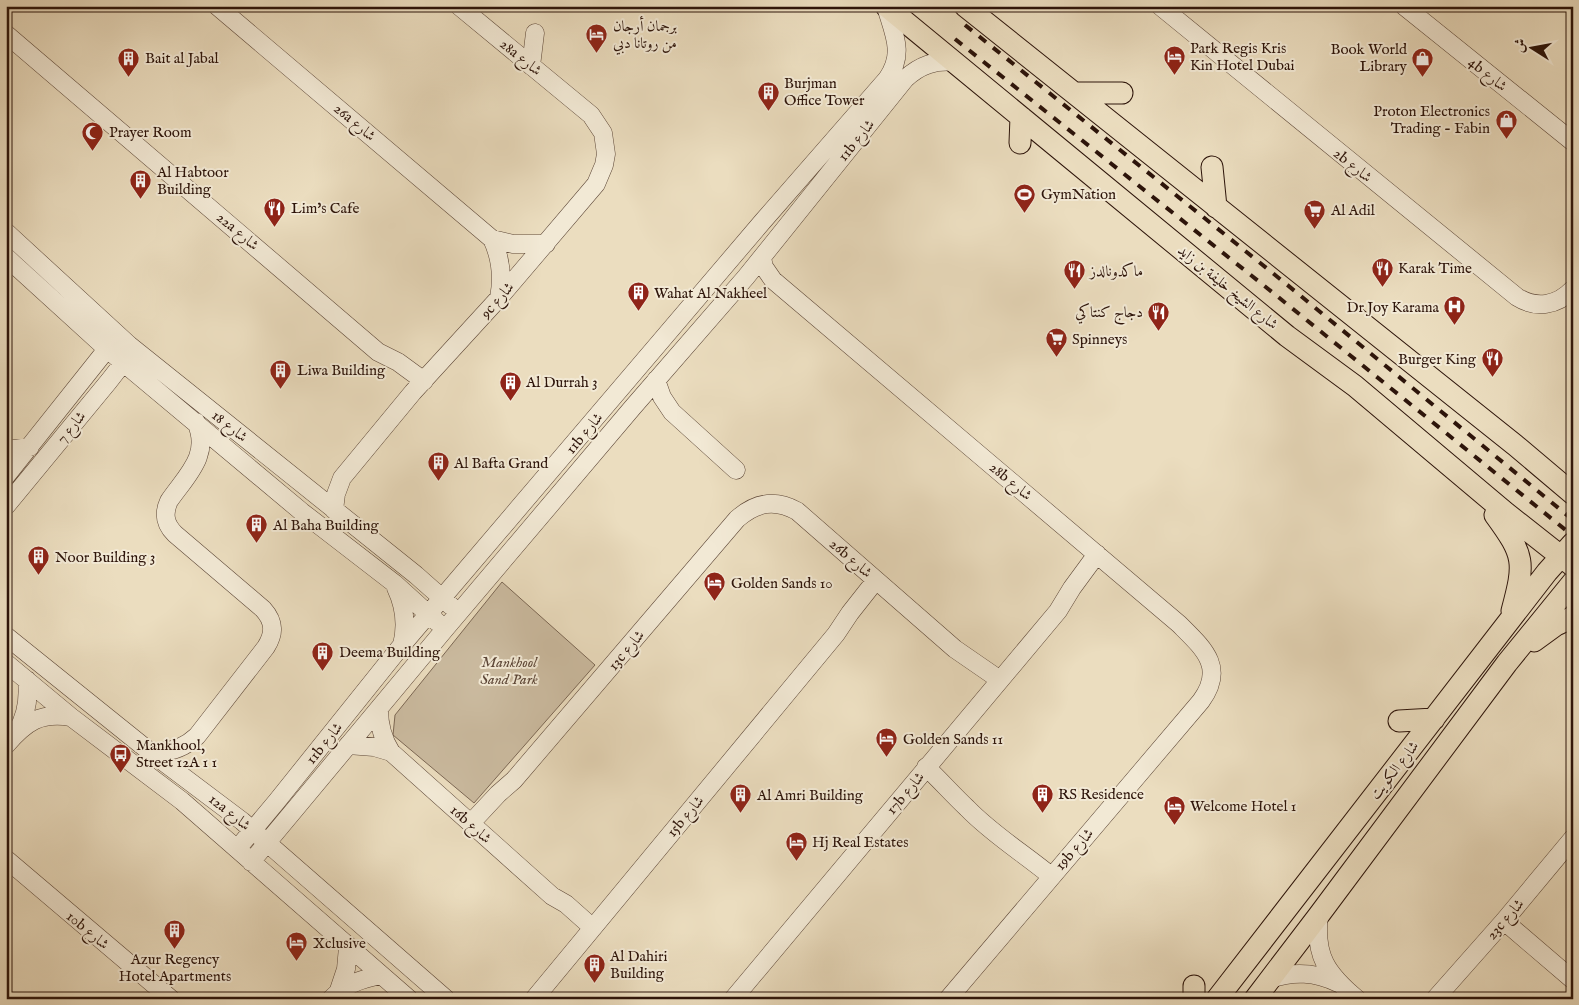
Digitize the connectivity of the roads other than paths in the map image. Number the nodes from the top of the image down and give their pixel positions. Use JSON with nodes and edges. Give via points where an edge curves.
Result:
{"nodes":[{"id":1,"x":218,"y":6,"type":"edge"},
{"id":2,"x":459,"y":6,"type":"edge"},
{"id":3,"x":964,"y":6,"type":"edge"},
{"id":4,"x":1160,"y":6,"type":"edge"},
{"id":5,"x":1404,"y":6,"type":"edge"},
{"id":6,"x":886,"y":7,"type":"edge"},
{"id":7,"x":535,"y":33,"type":"dead end"},
{"id":8,"x":6,"y":34,"type":"edge"},
{"id":9,"x":955,"y":62,"type":"junction"},
{"id":10,"x":531,"y":66,"type":"junction"},
{"id":11,"x":1074,"y":93,"type":"junction"},
{"id":12,"x":1122,"y":93,"type":"dead end"},
{"id":13,"x":583,"y":108,"type":"joint"},
{"id":14,"x":1021,"y":117,"type":"junction"},
{"id":15,"x":1573,"y":142,"type":"edge"},
{"id":16,"x":1020,"y":144,"type":"dead end"},
{"id":17,"x":1212,"y":167,"type":"dead end"},
{"id":18,"x":1216,"y":207,"type":"junction"},
{"id":19,"x":6,"y":232,"type":"edge"},
{"id":20,"x":492,"y":239,"type":"junction"},
{"id":21,"x":546,"y":244,"type":"junction"},
{"id":22,"x":6,"y":257,"type":"edge"},
{"id":23,"x":762,"y":258,"type":"junction"},
{"id":24,"x":746,"y":277,"type":"junction"},
{"id":25,"x":773,"y":280,"type":"junction"},
{"id":26,"x":1573,"y":289,"type":"edge"},
{"id":27,"x":499,"y":298,"type":"junction"},
{"id":28,"x":128,"y":343,"type":"junction"},
{"id":29,"x":107,"y":349,"type":"junction"},
{"id":30,"x":124,"y":363,"type":"junction"},
{"id":31,"x":656,"y":380,"type":"junction"},
{"id":32,"x":419,"y":387,"type":"junction"},
{"id":33,"x":633,"y":407,"type":"junction"},
{"id":34,"x":672,"y":412,"type":"junction"},
{"id":35,"x":196,"y":422,"type":"junction"},
{"id":36,"x":30,"y":447,"type":"junction"},
{"id":37,"x":6,"y":450,"type":"edge"},
{"id":38,"x":736,"y":470,"type":"dead end"},
{"id":39,"x":6,"y":476,"type":"edge"},
{"id":40,"x":342,"y":478,"type":"junction"},
{"id":41,"x":1562,"y":478,"type":"edge"},
{"id":42,"x":303,"y":484,"type":"junction"},
{"id":43,"x":1476,"y":488,"type":"junction"},
{"id":44,"x":1573,"y":494,"type":"edge"},
{"id":45,"x":6,"y":506,"type":"edge"},
{"id":46,"x":334,"y":510,"type":"junction"},
{"id":47,"x":737,"y":519,"type":"joint"},
{"id":48,"x":1569,"y":555,"type":"edge"},
{"id":49,"x":1102,"y":558,"type":"junction"},
{"id":50,"x":464,"y":574,"type":"junction"},
{"id":51,"x":416,"y":575,"type":"junction"},
{"id":52,"x":1573,"y":582,"type":"edge"},
{"id":53,"x":880,"y":583,"type":"junction"},
{"id":54,"x":394,"y":584,"type":"junction"},
{"id":55,"x":443,"y":598,"type":"junction"},
{"id":56,"x":459,"y":613,"type":"junction"},
{"id":57,"x":428,"y":615,"type":"junction"},
{"id":58,"x":1573,"y":617,"type":"edge"},
{"id":59,"x":1510,"y":619,"type":"junction"},
{"id":60,"x":445,"y":629,"type":"junction"},
{"id":61,"x":6,"y":636,"type":"edge"},
{"id":62,"x":402,"y":645,"type":"junction"},
{"id":63,"x":6,"y":663,"type":"edge"},
{"id":64,"x":1507,"y":663,"type":"junction"},
{"id":65,"x":28,"y":680,"type":"junction"},
{"id":66,"x":995,"y":685,"type":"junction"},
{"id":67,"x":1201,"y":701,"type":"joint"},
{"id":68,"x":379,"y":709,"type":"junction"},
{"id":69,"x":71,"y":717,"type":"junction"},
{"id":70,"x":1434,"y":719,"type":"junction"},
{"id":71,"x":1399,"y":721,"type":"dead end"},
{"id":72,"x":11,"y":739,"type":"edge"},
{"id":73,"x":348,"y":745,"type":"junction"},
{"id":74,"x":149,"y":751,"type":"junction"},
{"id":75,"x":391,"y":752,"type":"junction"},
{"id":76,"x":923,"y":771,"type":"junction"},
{"id":77,"x":277,"y":801,"type":"junction"},
{"id":78,"x":226,"y":808,"type":"junction"},
{"id":79,"x":285,"y":822,"type":"junction"},
{"id":80,"x":475,"y":827,"type":"junction"},
{"id":81,"x":252,"y":830,"type":"junction"},
{"id":82,"x":1573,"y":838,"type":"edge"},
{"id":83,"x":268,"y":843,"type":"junction"},
{"id":84,"x":237,"y":849,"type":"junction"},
{"id":85,"x":6,"y":859,"type":"edge"},
{"id":86,"x":288,"y":861,"type":"junction"},
{"id":87,"x":251,"y":862,"type":"junction"},
{"id":88,"x":1047,"y":880,"type":"junction"},
{"id":89,"x":1319,"y":916,"type":"junction"},
{"id":90,"x":1504,"y":921,"type":"junction"},
{"id":91,"x":589,"y":932,"type":"junction"},
{"id":92,"x":348,"y":947,"type":"junction"},
{"id":93,"x":381,"y":975,"type":"junction"},
{"id":94,"x":1270,"y":979,"type":"junction"},
{"id":95,"x":1573,"y":980,"type":"edge"},
{"id":96,"x":1338,"y":983,"type":"junction"},
{"id":97,"x":335,"y":995,"type":"edge"},
{"id":98,"x":1354,"y":998,"type":"edge"},
{"id":99,"x":172,"y":999,"type":"edge"},
{"id":100,"x":409,"y":999,"type":"edge"},
{"id":101,"x":446,"y":999,"type":"edge"},
{"id":102,"x":534,"y":999,"type":"edge"},
{"id":103,"x":733,"y":999,"type":"edge"},
{"id":104,"x":948,"y":999,"type":"edge"},
{"id":105,"x":1217,"y":999,"type":"edge"},
{"id":106,"x":1255,"y":999,"type":"edge"},
{"id":107,"x":1435,"y":999,"type":"edge"}],
"edges":[{"from":1,"to":20,"type":"street","name":"26a شارع"},
{"from":2,"to":10,"type":"street","name":"28a شارع"},
{"from":3,"to":11,"type":"main road"},
{"from":4,"to":26,"type":"street","name":"2b شارع","via":[[1517,298],[1534,305],[1553,303]]},
{"from":5,"to":15,"type":"street","name":"4b شارع"},
{"from":6,"to":9,"type":"main road","name":"شارع الشيخ خليفة بن زايد"},
{"from":6,"to":50,"type":"street","name":"11b شارع","via":[[898,49],[893,70],[887,79]]},
{"from":7,"to":10,"type":"street"},
{"from":8,"to":32,"type":"street","name":"22a شارع","via":[[378,352],[398,362]]},
{"from":9,"to":14,"type":"main road","name":"شارع الشيخ خليفة بن زايد"},
{"from":9,"to":23,"type":"street","name":"11b شارع","via":[[928,64],[905,79]]},
{"from":10,"to":13,"type":"street","name":"28a شارع"},
{"from":11,"to":12,"type":"main road"},
{"from":11,"to":18,"type":"main road"},
{"from":13,"to":21,"type":"street","name":"9c شارع","via":[[602,133],[606,154],[604,164],[596,184]]},
{"from":14,"to":16,"type":"main road"},
{"from":14,"to":43,"type":"main road","name":"شارع الشيخ خليفة بن زايد"},
{"from":17,"to":18,"type":"main road"},
{"from":18,"to":41,"type":"main road","via":[[1515,445]]},
{"from":19,"to":28,"type":"street","name":"شارع 18"},
{"from":20,"to":21,"type":"street","name":"26a شارع","via":[[513,244]]},
{"from":20,"to":27,"type":"street","via":[[501,268]]},
{"from":21,"to":27,"type":"street","name":"9c شارع"},
{"from":22,"to":29,"type":"street","name":"شارع 18"},
{"from":23,"to":24,"type":"street","name":"11b شارع"},
{"from":23,"to":25,"type":"street","name":"28b شارع"},
{"from":24,"to":25,"type":"street","via":[[762,276]]},
{"from":24,"to":31,"type":"street","name":"11b شارع"},
{"from":25,"to":49,"type":"street","name":"28b شارع"},
{"from":27,"to":32,"type":"street","name":"9c شارع"},
{"from":28,"to":29,"type":"street","name":"شارع 7"},
{"from":28,"to":30,"type":"street","name":"شارع 7"},
{"from":28,"to":42,"type":"street","name":"شارع 18"},
{"from":29,"to":30,"type":"street","name":"شارع 18"},
{"from":29,"to":36,"type":"street","name":"شارع 7"},
{"from":30,"to":35,"type":"street","name":"شارع 18"},
{"from":30,"to":45,"type":"street","name":"شارع 7"},
{"from":31,"to":33,"type":"street","name":"11b شارع"},
{"from":31,"to":34,"type":"street","via":[[662,398]]},
{"from":32,"to":40,"type":"street","name":"9c شارع"},
{"from":33,"to":34,"type":"street","via":[[653,406]]},
{"from":33,"to":56,"type":"street","name":"11b شارع"},
{"from":34,"to":38,"type":"street"},
{"from":35,"to":54,"type":"street","name":"شارع 18","via":[[302,512]]},
{"from":35,"to":74,"type":"street","via":[[201,438],[200,455],[169,501],[166,522],[175,534],[264,609],[273,632],[266,647],[197,736],[175,750]]},
{"from":36,"to":37,"type":"street"},
{"from":36,"to":39,"type":"street","name":"شارع 7"},
{"from":40,"to":42,"type":"street","via":[[323,484]]},
{"from":40,"to":46,"type":"street","name":"9c شارع"},
{"from":41,"to":44,"type":"main road"},
{"from":42,"to":46,"type":"street","name":"شارع 18"},
{"from":43,"to":48,"type":"main road","name":"شارع الشيخ خليفة بن زايد"},
{"from":43,"to":59,"type":"main road","via":[[1511,536],[1520,558],[1520,583]]},
{"from":46,"to":51,"type":"street","name":"شارع 18"},
{"from":47,"to":53,"type":"street","name":"26b شارع","via":[[755,506],[766,503],[788,506]]},
{"from":47,"to":80,"type":"street","name":"13c شارع","via":[[514,780],[498,794]]},
{"from":48,"to":59,"type":"main road","name":"شارع الكويت"},
{"from":49,"to":66,"type":"street","name":"17b شارع","via":[[1083,589],[1058,610]]},
{"from":49,"to":67,"type":"street","name":"28b شارع","via":[[1204,648],[1212,671],[1210,687]]},
{"from":50,"to":51,"type":"street","via":[[437,579]]},
{"from":50,"to":55,"type":"street","name":"11b شارع"},
{"from":51,"to":55,"type":"street","name":"شارع 18"},
{"from":52,"to":64,"type":"main road","name":"شارع الكويت"},
{"from":53,"to":66,"type":"street","name":"26b شارع","via":[[955,649],[963,660]]},
{"from":53,"to":91,"type":"street","name":"15b شارع","via":[[856,617],[836,634]]},
{"from":54,"to":57,"type":"street","name":"شارع 18"},
{"from":54,"to":62,"type":"street","via":[[404,612]]},
{"from":55,"to":56,"type":"street","name":"شارع 18"},
{"from":55,"to":57,"type":"street","name":"11b شارع"},
{"from":56,"to":60,"type":"street","name":"11b شارع"},
{"from":57,"to":60,"type":"street","name":"شارع 18"},
{"from":57,"to":62,"type":"street","name":"11b شارع"},
{"from":58,"to":64,"type":"main road","via":[[1556,625]]},
{"from":59,"to":70,"type":"main road","name":"شارع الكويت"},
{"from":60,"to":68,"type":"street","name":"11b شارع"},
{"from":61,"to":74,"type":"street","name":"12a شارع"},
{"from":62,"to":77,"type":"street","name":"11b شارع"},
{"from":63,"to":65,"type":"street","name":"12a شارع"},
{"from":64,"to":89,"type":"main road","name":"شارع الكويت"},
{"from":65,"to":69,"type":"street","name":"12a شارع"},
{"from":65,"to":72,"type":"street","via":[[29,694],[23,722]]},
{"from":66,"to":76,"type":"street","name":"17b شارع"},
{"from":67,"to":88,"type":"street","name":"19b شارع"},
{"from":68,"to":73,"type":"street","name":"11b شارع"},
{"from":68,"to":75,"type":"street","name":"16b شارع","via":[[380,727]]},
{"from":69,"to":72,"type":"street","via":[[47,716],[35,720]]},
{"from":69,"to":84,"type":"street","name":"12a شارع","via":[[182,802]]},
{"from":70,"to":71,"type":"main road"},
{"from":70,"to":105,"type":"main road","name":"شارع الكويت"},
{"from":73,"to":75,"type":"street","name":"16b شارع"},
{"from":73,"to":79,"type":"street","name":"11b شارع"},
{"from":74,"to":78,"type":"street","name":"12a شارع"},
{"from":75,"to":80,"type":"street","name":"16b شارع"},
{"from":76,"to":88,"type":"street","via":[[947,797],[967,808],[1026,855]]},
{"from":76,"to":103,"type":"street","name":"17b شارع"},
{"from":77,"to":78,"type":"street","via":[[262,809]]},
{"from":77,"to":81,"type":"street","name":"11b شارع"},
{"from":78,"to":81,"type":"street","name":"12a شارع"},
{"from":79,"to":83,"type":"street","name":"11b شارع"},
{"from":79,"to":86,"type":"street","via":[[283,840]]},
{"from":80,"to":91,"type":"street","name":"16b شارع"},
{"from":81,"to":83,"type":"street","name":"12a شارع"},
{"from":81,"to":84,"type":"street","name":"11b شارع"},
{"from":82,"to":90,"type":"street","name":"23c شارع"},
{"from":83,"to":86,"type":"street","name":"12a شارع"},
{"from":83,"to":87,"type":"street","name":"11b شارع"},
{"from":84,"to":87,"type":"street","name":"12a شارع"},
{"from":85,"to":99,"type":"street","name":"10b شارع"},
{"from":86,"to":101,"type":"street","name":"12a شارع"},
{"from":87,"to":92,"type":"street","name":"12a شارع"},
{"from":88,"to":104,"type":"street","name":"19b شارع"},
{"from":89,"to":94,"type":"main road","name":"شارع الكويت"},
{"from":89,"to":96,"type":"street","via":[[1319,946],[1326,966]]},
{"from":90,"to":95,"type":"street"},
{"from":90,"to":107,"type":"street","name":"23c شارع"},
{"from":91,"to":102,"type":"street","name":"15b شارع"},
{"from":92,"to":93,"type":"street","name":"12a شارع"},
{"from":92,"to":97,"type":"street","via":[[346,969]]},
{"from":93,"to":97,"type":"street","via":[[359,980]]},
{"from":93,"to":100,"type":"street","name":"12a شارع"},
{"from":94,"to":96,"type":"street","via":[[1305,973]]},
{"from":94,"to":106,"type":"main road","name":"شارع الكويت"},
{"from":96,"to":98,"type":"street"}]}
